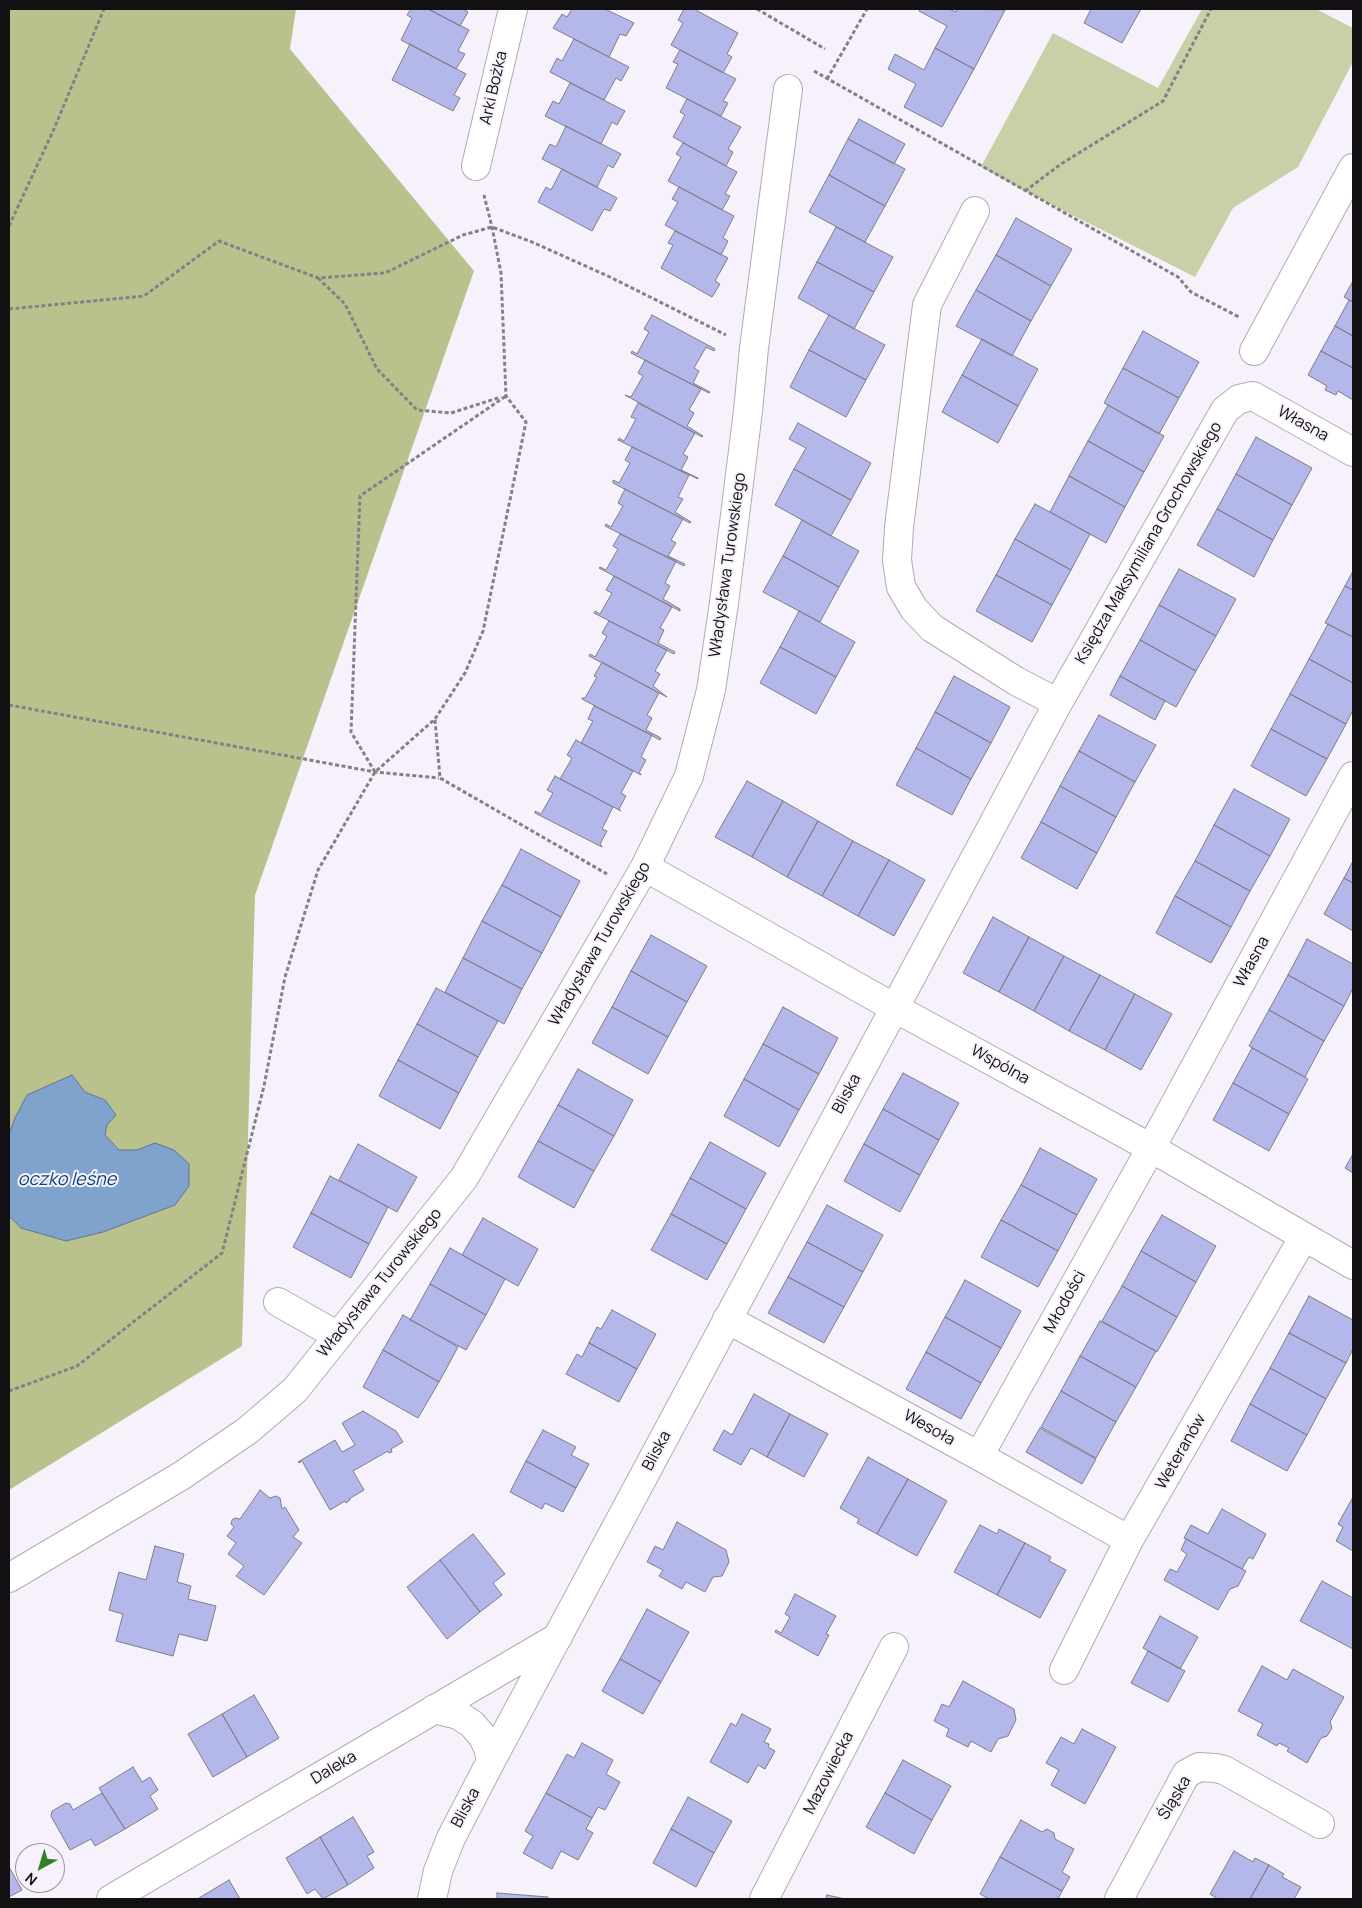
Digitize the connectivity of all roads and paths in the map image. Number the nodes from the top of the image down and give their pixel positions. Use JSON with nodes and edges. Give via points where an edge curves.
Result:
{"nodes":[{"id":1,"x":104,"y":9,"type":"edge"},
{"id":2,"x":513,"y":9,"type":"edge"},
{"id":3,"x":757,"y":9,"type":"edge"},
{"id":4,"x":867,"y":9,"type":"edge"},
{"id":5,"x":1211,"y":9,"type":"edge"},
{"id":6,"x":825,"y":49,"type":"dead end"},
{"id":7,"x":814,"y":71,"type":"dead end"},
{"id":8,"x":827,"y":79,"type":"junction"},
{"id":9,"x":788,"y":89,"type":"dead end"},
{"id":10,"x":476,"y":166,"type":"joint"},
{"id":11,"x":1353,"y":168,"type":"edge"},
{"id":12,"x":1024,"y":191,"type":"junction"},
{"id":13,"x":975,"y":211,"type":"dead end"},
{"id":14,"x":9,"y":226,"type":"edge"},
{"id":15,"x":492,"y":226,"type":"junction"},
{"id":16,"x":318,"y":278,"type":"junction"},
{"id":17,"x":1222,"y":308,"type":"dead end"},
{"id":18,"x":9,"y":309,"type":"edge"},
{"id":19,"x":754,"y":348,"type":"junction"},
{"id":20,"x":1254,"y":351,"type":"dead end"},
{"id":21,"x":506,"y":396,"type":"junction"},
{"id":22,"x":1252,"y":396,"type":"joint"},
{"id":23,"x":1353,"y":452,"type":"edge"},
{"id":24,"x":1058,"y":703,"type":"junction"},
{"id":25,"x":9,"y":706,"type":"edge"},
{"id":26,"x":435,"y":719,"type":"junction"},
{"id":27,"x":375,"y":772,"type":"junction"},
{"id":28,"x":1353,"y":776,"type":"edge"},
{"id":29,"x":440,"y":778,"type":"junction"},
{"id":30,"x":639,"y":878,"type":"junction"},
{"id":31,"x":893,"y":1007,"type":"junction"},
{"id":32,"x":1151,"y":1148,"type":"junction"},
{"id":33,"x":1303,"y":1238,"type":"junction"},
{"id":34,"x":1353,"y":1265,"type":"edge"},
{"id":35,"x":278,"y":1302,"type":"dead end"},
{"id":36,"x":727,"y":1319,"type":"junction"},
{"id":37,"x":338,"y":1336,"type":"junction"},
{"id":38,"x":9,"y":1391,"type":"edge"},
{"id":39,"x":980,"y":1456,"type":"junction"},
{"id":40,"x":1129,"y":1540,"type":"junction"},
{"id":41,"x":9,"y":1578,"type":"edge"},
{"id":42,"x":558,"y":1637,"type":"junction"},
{"id":43,"x":894,"y":1647,"type":"dead end"},
{"id":44,"x":1064,"y":1670,"type":"dead end"},
{"id":45,"x":434,"y":1709,"type":"junction"},
{"id":46,"x":491,"y":1761,"type":"junction"},
{"id":47,"x":1320,"y":1824,"type":"dead end"},
{"id":48,"x":111,"y":1899,"type":"edge"},
{"id":49,"x":432,"y":1899,"type":"edge"},
{"id":50,"x":764,"y":1899,"type":"edge"},
{"id":51,"x":1119,"y":1899,"type":"edge"}],
"edges":[{"from":1,"to":14,"type":"path"},
{"from":2,"to":10,"type":"street","name":"Arki Bożka"},
{"from":3,"to":6,"type":"path"},
{"from":4,"to":8,"type":"path"},
{"from":5,"to":12,"type":"path","via":[[1163,101],[1061,164]]},
{"from":7,"to":8,"type":"path"},
{"from":8,"to":12,"type":"path"},
{"from":9,"to":19,"type":"street","name":"Władysława Turowskiego"},
{"from":10,"to":15,"type":"path"},
{"from":11,"to":20,"type":"street"},
{"from":12,"to":17,"type":"path","via":[[1178,277],[1192,292]]},
{"from":13,"to":24,"type":"street","via":[[927,305],[899,527],[897,560],[901,588],[914,609],[932,628],[1016,681]]},
{"from":15,"to":16,"type":"path","via":[[463,235],[386,273]]},
{"from":15,"to":19,"type":"path","via":[[610,277]]},
{"from":15,"to":21,"type":"path","via":[[501,273]]},
{"from":16,"to":18,"type":"path","via":[[219,241],[144,296]]},
{"from":16,"to":21,"type":"path","via":[[345,304],[377,369],[417,410],[451,413]]},
{"from":19,"to":30,"type":"street","name":"Władysława Turowskiego","via":[[711,690],[689,776]]},
{"from":21,"to":26,"type":"path","via":[[526,422],[483,631],[465,673]]},
{"from":21,"to":27,"type":"path","via":[[360,496],[351,732]]},
{"from":22,"to":23,"type":"street","name":"Własna"},
{"from":22,"to":24,"type":"street","name":"Księdza Maksymiliana Grochowskiego","via":[[1239,399],[1225,410]]},
{"from":24,"to":31,"type":"street","name":"Księdza Maksymiliana Grochowskiego"},
{"from":25,"to":27,"type":"path"},
{"from":26,"to":27,"type":"path"},
{"from":26,"to":29,"type":"path"},
{"from":27,"to":29,"type":"path"},
{"from":27,"to":38,"type":"path","via":[[318,870],[285,976],[264,1086],[222,1253],[77,1366]]},
{"from":28,"to":32,"type":"street","name":"Własna"},
{"from":29,"to":30,"type":"path"},
{"from":30,"to":31,"type":"street","name":"Wspólna"},
{"from":30,"to":37,"type":"street","name":"Władysława Turowskiego","via":[[464,1178]]},
{"from":31,"to":32,"type":"street","name":"Wspólna"},
{"from":31,"to":36,"type":"street","name":"Bliska"},
{"from":32,"to":33,"type":"street","name":"Wspólna"},
{"from":32,"to":39,"type":"street","name":"Młodości"},
{"from":33,"to":34,"type":"street","name":"Wspólna"},
{"from":33,"to":40,"type":"street","name":"Weteranów"},
{"from":35,"to":37,"type":"street"},
{"from":36,"to":39,"type":"street","name":"Wesoła"},
{"from":36,"to":42,"type":"street","name":"Bliska"},
{"from":37,"to":41,"type":"street","name":"Władysława Turowskiego","via":[[295,1390],[248,1430],[181,1476]]},
{"from":39,"to":40,"type":"street","name":"Wesoła"},
{"from":40,"to":44,"type":"street","name":"Weteranów"},
{"from":42,"to":45,"type":"street","name":"Daleka"},
{"from":42,"to":46,"type":"street","name":"Bliska"},
{"from":43,"to":50,"type":"street","name":"Mazowiecka"},
{"from":45,"to":46,"type":"street","via":[[458,1714],[472,1724],[483,1737]]},
{"from":45,"to":48,"type":"street","name":"Daleka"},
{"from":46,"to":49,"type":"street","name":"Bliska","via":[[451,1838],[438,1871]]},
{"from":47,"to":51,"type":"street","name":"Śląska","via":[[1224,1770],[1199,1768],[1186,1774]]}]}
